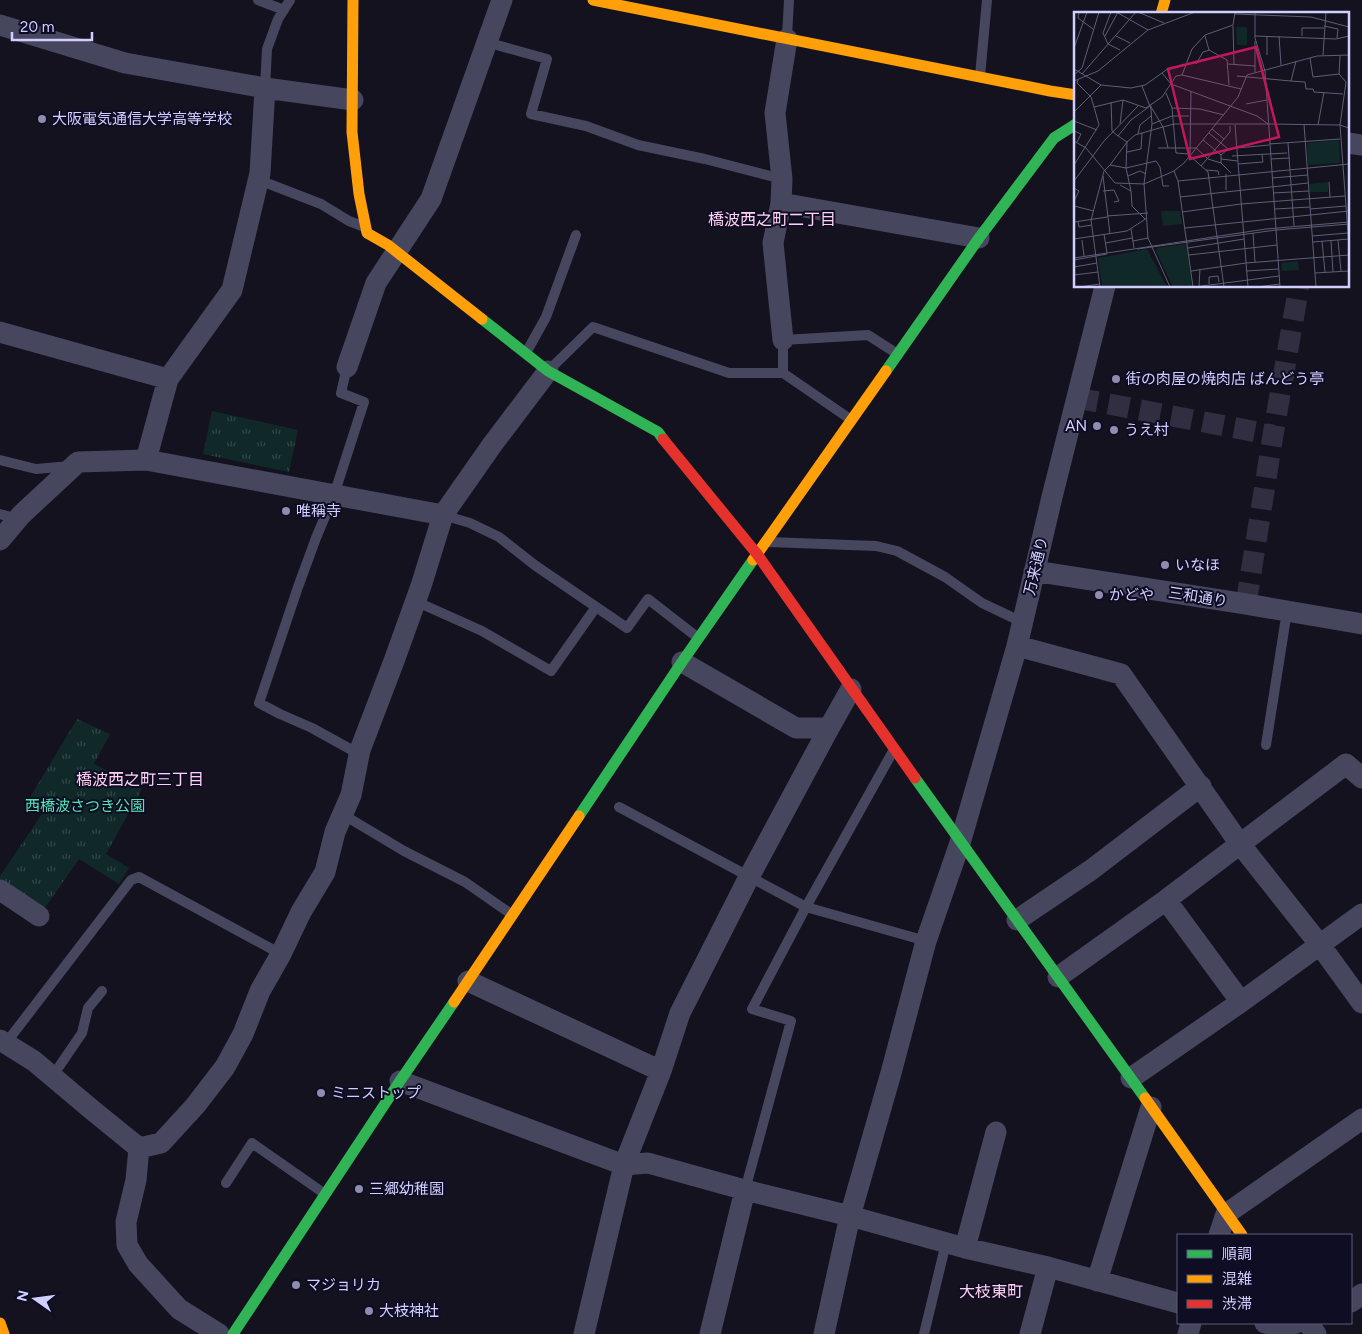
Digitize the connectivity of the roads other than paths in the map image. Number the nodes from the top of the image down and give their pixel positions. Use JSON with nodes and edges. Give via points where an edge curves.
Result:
{"nodes":[{"id":1,"x":258,"y":0,"type":"edge"},
{"id":2,"x":290,"y":0,"type":"edge"},
{"id":3,"x":353,"y":0,"type":"edge"},
{"id":4,"x":502,"y":0,"type":"edge"},
{"id":5,"x":593,"y":0,"type":"edge"},
{"id":6,"x":789,"y":0,"type":"edge"},
{"id":7,"x":987,"y":0,"type":"edge"},
{"id":8,"x":284,"y":10,"type":"junction"},
{"id":9,"x":0,"y":25,"type":"edge"},
{"id":10,"x":787,"y":39,"type":"junction"},
{"id":11,"x":486,"y":42,"type":"junction"},
{"id":12,"x":980,"y":77,"type":"junction"},
{"id":13,"x":265,"y":88,"type":"junction"},
{"id":14,"x":1074,"y":95,"type":"edge"},
{"id":15,"x":353,"y":100,"type":"junction"},
{"id":16,"x":1074,"y":125,"type":"edge"},
{"id":17,"x":782,"y":179,"type":"junction"},
{"id":18,"x":258,"y":180,"type":"junction"},
{"id":19,"x":781,"y":203,"type":"junction"},
{"id":20,"x":365,"y":227,"type":"junction"},
{"id":21,"x":576,"y":235,"type":"dead end"},
{"id":22,"x":979,"y":238,"type":"junction"},
{"id":23,"x":397,"y":253,"type":"junction"},
{"id":24,"x":1105,"y":288,"type":"edge"},
{"id":25,"x":0,"y":332,"type":"edge"},
{"id":26,"x":783,"y":340,"type":"junction"},
{"id":27,"x":526,"y":354,"type":"junction"},
{"id":28,"x":897,"y":354,"type":"junction"},
{"id":29,"x":347,"y":367,"type":"joint"},
{"id":30,"x":548,"y":371,"type":"junction"},
{"id":31,"x":783,"y":373,"type":"junction"},
{"id":32,"x":168,"y":379,"type":"junction"},
{"id":33,"x":851,"y":420,"type":"junction"},
{"id":34,"x":0,"y":460,"type":"edge"},
{"id":35,"x":146,"y":460,"type":"junction"},
{"id":36,"x":75,"y":466,"type":"junction"},
{"id":37,"x":334,"y":495,"type":"junction"},
{"id":38,"x":443,"y":515,"type":"junction"},
{"id":39,"x":9,"y":516,"type":"edge"},
{"id":40,"x":0,"y":540,"type":"edge"},
{"id":41,"x":765,"y":542,"type":"junction"},
{"id":42,"x":757,"y":554,"type":"junction"},
{"id":43,"x":1034,"y":571,"type":"junction"},
{"id":44,"x":415,"y":601,"type":"junction"},
{"id":45,"x":596,"y":607,"type":"junction"},
{"id":46,"x":1287,"y":611,"type":"junction"},
{"id":47,"x":1022,"y":622,"type":"junction"},
{"id":48,"x":1362,"y":624,"type":"edge"},
{"id":49,"x":698,"y":638,"type":"junction"},
{"id":50,"x":1017,"y":646,"type":"junction"},
{"id":51,"x":682,"y":662,"type":"junction"},
{"id":52,"x":851,"y":689,"type":"junction"},
{"id":53,"x":829,"y":728,"type":"junction"},
{"id":54,"x":1266,"y":745,"type":"dead end"},
{"id":55,"x":894,"y":750,"type":"junction"},
{"id":56,"x":359,"y":754,"type":"junction"},
{"id":57,"x":1362,"y":778,"type":"edge"},
{"id":58,"x":1200,"y":786,"type":"junction"},
{"id":59,"x":619,"y":807,"type":"dead end"},
{"id":60,"x":342,"y":814,"type":"junction"},
{"id":61,"x":960,"y":843,"type":"junction"},
{"id":62,"x":1240,"y":844,"type":"junction"},
{"id":63,"x":749,"y":877,"type":"junction"},
{"id":64,"x":0,"y":890,"type":"edge"},
{"id":65,"x":1166,"y":900,"type":"junction"},
{"id":66,"x":806,"y":907,"type":"junction"},
{"id":67,"x":512,"y":914,"type":"junction"},
{"id":68,"x":1362,"y":914,"type":"edge"},
{"id":69,"x":39,"y":916,"type":"dead end"},
{"id":70,"x":1017,"y":920,"type":"junction"},
{"id":71,"x":926,"y":941,"type":"junction"},
{"id":72,"x":1320,"y":945,"type":"junction"},
{"id":73,"x":281,"y":954,"type":"junction"},
{"id":74,"x":1058,"y":977,"type":"junction"},
{"id":75,"x":468,"y":981,"type":"junction"},
{"id":76,"x":102,"y":991,"type":"dead end"},
{"id":77,"x":1241,"y":1002,"type":"junction"},
{"id":78,"x":1362,"y":1003,"type":"edge"},
{"id":79,"x":3,"y":1042,"type":"edge"},
{"id":80,"x":661,"y":1071,"type":"junction"},
{"id":81,"x":52,"y":1077,"type":"junction"},
{"id":82,"x":1131,"y":1078,"type":"junction"},
{"id":83,"x":400,"y":1081,"type":"junction"},
{"id":84,"x":1151,"y":1107,"type":"junction"},
{"id":85,"x":1362,"y":1119,"type":"edge"},
{"id":86,"x":996,"y":1132,"type":"dead end"},
{"id":87,"x":139,"y":1148,"type":"junction"},
{"id":88,"x":624,"y":1165,"type":"junction"},
{"id":89,"x":226,"y":1183,"type":"dead end"},
{"id":90,"x":745,"y":1190,"type":"junction"},
{"id":91,"x":325,"y":1194,"type":"junction"},
{"id":92,"x":1226,"y":1214,"type":"junction"},
{"id":93,"x":850,"y":1216,"type":"junction"},
{"id":94,"x":1219,"y":1234,"type":"edge"},
{"id":95,"x":1241,"y":1234,"type":"edge"},
{"id":96,"x":956,"y":1245,"type":"junction"},
{"id":97,"x":1048,"y":1267,"type":"junction"},
{"id":98,"x":1097,"y":1281,"type":"junction"},
{"id":99,"x":1177,"y":1303,"type":"edge"},
{"id":100,"x":0,"y":1323,"type":"edge"},
{"id":101,"x":4,"y":1334,"type":"edge"},
{"id":102,"x":219,"y":1334,"type":"edge"},
{"id":103,"x":233,"y":1334,"type":"edge"},
{"id":104,"x":584,"y":1334,"type":"edge"},
{"id":105,"x":710,"y":1334,"type":"edge"},
{"id":106,"x":824,"y":1334,"type":"edge"},
{"id":107,"x":924,"y":1334,"type":"edge"},
{"id":108,"x":1030,"y":1334,"type":"edge"}],
"edges":[{"from":1,"to":8,"type":"lane"},
{"from":2,"to":8,"type":"lane"},
{"from":3,"to":15,"type":"street"},
{"from":4,"to":11,"type":"street"},
{"from":5,"to":10,"type":"street"},
{"from":6,"to":10,"type":"lane"},
{"from":7,"to":12,"type":"lane"},
{"from":8,"to":13,"type":"lane","via":[[267,49]]},
{"from":9,"to":13,"type":"street","via":[[124,63]]},
{"from":10,"to":12,"type":"street"},
{"from":10,"to":17,"type":"street","via":[[775,113]]},
{"from":11,"to":17,"type":"lane","via":[[547,59],[531,114],[586,126],[638,145]]},
{"from":11,"to":23,"type":"street","via":[[431,198]]},
{"from":12,"to":14,"type":"street"},
{"from":13,"to":15,"type":"street"},
{"from":13,"to":18,"type":"street"},
{"from":15,"to":20,"type":"street","via":[[352,132]]},
{"from":16,"to":22,"type":"street","via":[[1054,138]]},
{"from":17,"to":19,"type":"street"},
{"from":18,"to":20,"type":"lane","via":[[321,204],[348,221]]},
{"from":18,"to":32,"type":"street","via":[[232,290]]},
{"from":19,"to":22,"type":"street"},
{"from":19,"to":26,"type":"street","via":[[773,243]]},
{"from":20,"to":23,"type":"street","via":[[367,233]]},
{"from":21,"to":27,"type":"lane","via":[[546,316]]},
{"from":22,"to":28,"type":"street"},
{"from":23,"to":27,"type":"street"},
{"from":23,"to":29,"type":"street","via":[[376,283]]},
{"from":24,"to":43,"type":"street","name":"万来通り"},
{"from":25,"to":32,"type":"street"},
{"from":26,"to":28,"type":"lane","via":[[868,335]]},
{"from":26,"to":31,"type":"lane"},
{"from":27,"to":30,"type":"street"},
{"from":28,"to":33,"type":"street"},
{"from":29,"to":37,"type":"lane","via":[[341,393],[364,402]]},
{"from":30,"to":31,"type":"lane","via":[[592,327],[729,373]]},
{"from":30,"to":38,"type":"street"},
{"from":30,"to":42,"type":"street","via":[[658,432]]},
{"from":31,"to":33,"type":"lane"},
{"from":32,"to":35,"type":"street"},
{"from":33,"to":41,"type":"street"},
{"from":34,"to":36,"type":"lane","via":[[36,469]]},
{"from":35,"to":36,"type":"street","via":[[78,462]]},
{"from":35,"to":37,"type":"street"},
{"from":36,"to":39,"type":"street"},
{"from":37,"to":38,"type":"street"},
{"from":37,"to":56,"type":"lane","via":[[298,587],[259,703]]},
{"from":38,"to":44,"type":"street"},
{"from":38,"to":45,"type":"lane","via":[[499,537]]},
{"from":39,"to":40,"type":"street"},
{"from":41,"to":42,"type":"street"},
{"from":41,"to":47,"type":"lane","via":[[876,546],[897,551],[945,577],[982,604]]},
{"from":42,"to":49,"type":"street"},
{"from":42,"to":52,"type":"street"},
{"from":43,"to":46,"type":"street","name":"三和通り"},
{"from":43,"to":47,"type":"street","name":"万来通り"},
{"from":44,"to":45,"type":"lane","via":[[482,631],[551,671]]},
{"from":44,"to":56,"type":"street"},
{"from":45,"to":49,"type":"lane","via":[[627,628],[648,599]]},
{"from":46,"to":48,"type":"street","name":"三和通り"},
{"from":46,"to":54,"type":"lane"},
{"from":47,"to":50,"type":"street","name":"万来通り"},
{"from":49,"to":51,"type":"street"},
{"from":50,"to":58,"type":"street","via":[[1121,674]]},
{"from":50,"to":61,"type":"street","name":"万来通り"},
{"from":51,"to":53,"type":"street","via":[[796,728]]},
{"from":51,"to":67,"type":"street"},
{"from":52,"to":53,"type":"street"},
{"from":52,"to":55,"type":"street"},
{"from":53,"to":63,"type":"street"},
{"from":55,"to":61,"type":"street"},
{"from":55,"to":66,"type":"lane"},
{"from":56,"to":60,"type":"street","via":[[351,795]]},
{"from":57,"to":62,"type":"street","via":[[1346,764]]},
{"from":58,"to":62,"type":"street"},
{"from":58,"to":70,"type":"street","via":[[1091,870]]},
{"from":59,"to":63,"type":"lane"},
{"from":60,"to":67,"type":"lane","via":[[465,882]]},
{"from":60,"to":73,"type":"street","via":[[325,872]]},
{"from":61,"to":70,"type":"street"},
{"from":61,"to":71,"type":"street","name":"万来通り"},
{"from":62,"to":65,"type":"street"},
{"from":62,"to":72,"type":"street"},
{"from":63,"to":66,"type":"lane"},
{"from":63,"to":80,"type":"street","via":[[680,1013]]},
{"from":64,"to":69,"type":"street"},
{"from":65,"to":74,"type":"street"},
{"from":65,"to":77,"type":"street"},
{"from":66,"to":71,"type":"lane"},
{"from":66,"to":90,"type":"lane","via":[[752,1009],[791,1021]]},
{"from":67,"to":75,"type":"street"},
{"from":68,"to":72,"type":"street"},
{"from":70,"to":74,"type":"street"},
{"from":71,"to":93,"type":"street","name":"万来通り"},
{"from":72,"to":77,"type":"street"},
{"from":72,"to":78,"type":"street"},
{"from":73,"to":79,"type":"lane","via":[[139,876],[131,880]]},
{"from":73,"to":87,"type":"street","via":[[225,1067],[161,1143]]},
{"from":74,"to":82,"type":"street"},
{"from":75,"to":80,"type":"street"},
{"from":75,"to":83,"type":"street"},
{"from":76,"to":81,"type":"lane","via":[[88,1008],[82,1033]]},
{"from":77,"to":82,"type":"street"},
{"from":79,"to":81,"type":"street","via":[[34,1061]]},
{"from":80,"to":88,"type":"street"},
{"from":81,"to":87,"type":"street"},
{"from":82,"to":84,"type":"street"},
{"from":83,"to":88,"type":"street"},
{"from":83,"to":91,"type":"street"},
{"from":84,"to":92,"type":"street"},
{"from":84,"to":98,"type":"street"},
{"from":85,"to":92,"type":"street"},
{"from":86,"to":96,"type":"street"},
{"from":87,"to":102,"type":"street","via":[[136,1180],[126,1222],[127,1245],[138,1264],[179,1309]]},
{"from":88,"to":90,"type":"street","via":[[648,1163]]},
{"from":88,"to":104,"type":"street"},
{"from":89,"to":91,"type":"lane","via":[[252,1143]]},
{"from":90,"to":93,"type":"street"},
{"from":90,"to":105,"type":"street"},
{"from":91,"to":103,"type":"street"},
{"from":92,"to":94,"type":"street"},
{"from":92,"to":95,"type":"street"},
{"from":93,"to":96,"type":"street"},
{"from":93,"to":106,"type":"street","name":"万来通り"},
{"from":96,"to":97,"type":"street"},
{"from":96,"to":107,"type":"lane"},
{"from":97,"to":98,"type":"street"},
{"from":97,"to":108,"type":"street"},
{"from":98,"to":99,"type":"street"},
{"from":100,"to":101,"type":"street"}]}
